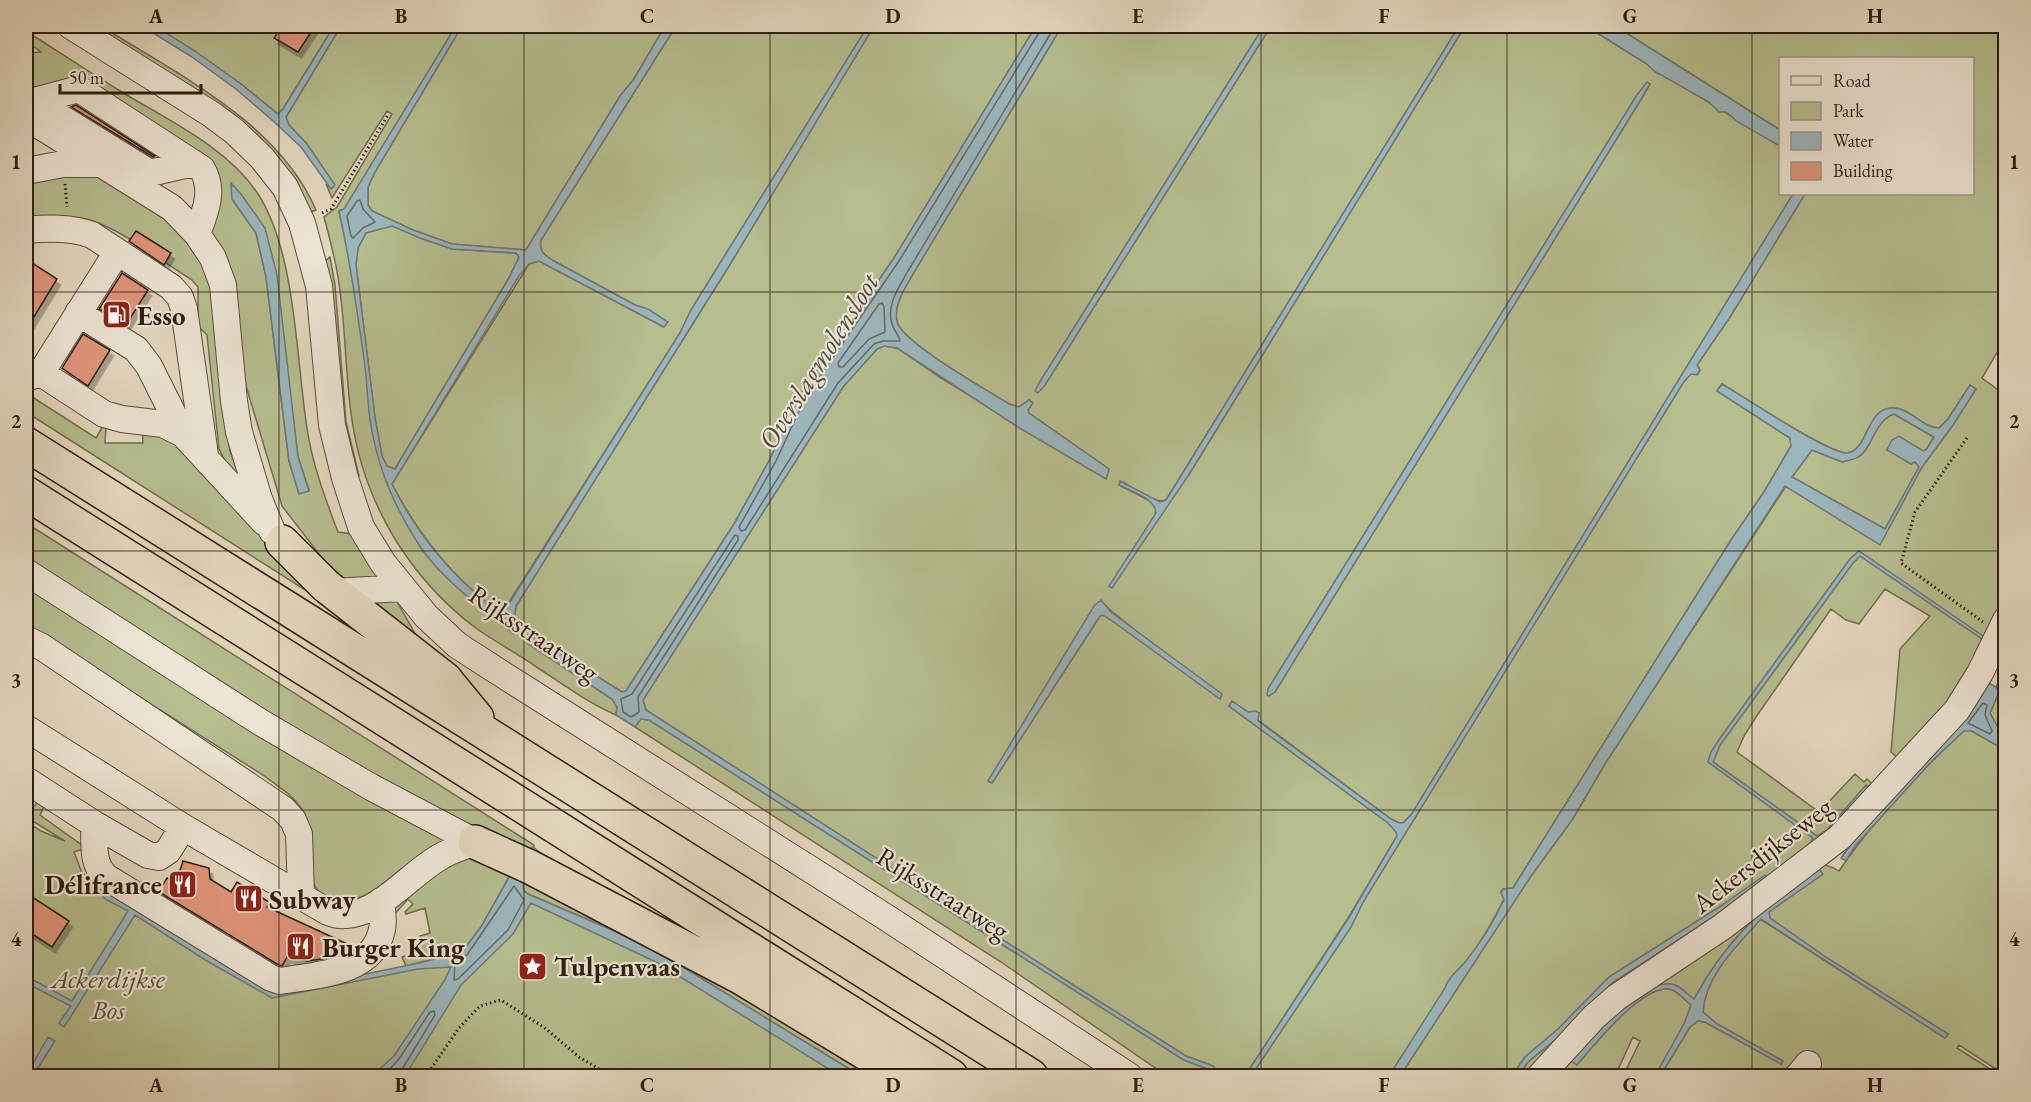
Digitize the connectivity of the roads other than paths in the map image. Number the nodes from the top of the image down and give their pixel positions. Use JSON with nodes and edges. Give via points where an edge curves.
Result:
{"nodes":[{"id":1,"x":71,"y":26,"type":"edge"},
{"id":2,"x":28,"y":108,"type":"edge"},
{"id":3,"x":193,"y":163,"type":"junction"},
{"id":4,"x":99,"y":164,"type":"junction"},
{"id":5,"x":26,"y":171,"type":"edge"},
{"id":6,"x":26,"y":230,"type":"edge"},
{"id":7,"x":197,"y":234,"type":"junction"},
{"id":8,"x":117,"y":252,"type":"junction"},
{"id":9,"x":78,"y":313,"type":"junction"},
{"id":10,"x":33,"y":376,"type":"edge"},
{"id":11,"x":183,"y":434,"type":"junction"},
{"id":12,"x":26,"y":444,"type":"edge"},
{"id":13,"x":205,"y":455,"type":"junction"},
{"id":14,"x":26,"y":494,"type":"edge"},
{"id":15,"x":277,"y":537,"type":"junction"},
{"id":16,"x":26,"y":572,"type":"edge"},
{"id":17,"x":402,"y":588,"type":"junction"},
{"id":18,"x":333,"y":592,"type":"junction"},
{"id":19,"x":2002,"y":626,"type":"edge"},
{"id":20,"x":26,"y":639,"type":"edge"},
{"id":21,"x":26,"y":728,"type":"edge"},
{"id":22,"x":493,"y":738,"type":"junction"},
{"id":23,"x":29,"y":791,"type":"edge"},
{"id":24,"x":94,"y":824,"type":"junction"},
{"id":25,"x":183,"y":827,"type":"junction"},
{"id":26,"x":475,"y":842,"type":"junction"},
{"id":27,"x":301,"y":896,"type":"junction"},
{"id":28,"x":381,"y":901,"type":"junction"},
{"id":29,"x":1138,"y":1072,"type":"edge"},
{"id":30,"x":912,"y":1077,"type":"edge"},
{"id":31,"x":951,"y":1077,"type":"edge"},
{"id":32,"x":1031,"y":1077,"type":"edge"},
{"id":33,"x":1540,"y":1077,"type":"edge"}],
"edges":[{"from":1,"to":17,"type":"street","name":"Rijksstraatweg","via":[[234,131],[275,173],[292,201],[319,286],[331,414],[345,478],[361,527]]},
{"from":2,"to":3,"type":"street","via":[[150,173]]},
{"from":2,"to":3,"type":"street","via":[[79,89]]},
{"from":2,"to":4,"type":"street"},
{"from":3,"to":7,"type":"street","via":[[202,169],[209,184]]},
{"from":4,"to":5,"type":"street","via":[[63,164]]},
{"from":4,"to":7,"type":"street","via":[[172,208]]},
{"from":6,"to":8,"type":"street","via":[[79,231]]},
{"from":7,"to":15,"type":"street","via":[[213,258],[223,285],[239,432],[259,499]]},
{"from":8,"to":9,"type":"street"},
{"from":8,"to":13,"type":"street","via":[[180,297]]},
{"from":9,"to":10,"type":"street"},
{"from":9,"to":11,"type":"street","via":[[136,349],[149,366]]},
{"from":10,"to":11,"type":"street","via":[[104,414],[163,424]]},
{"from":11,"to":13,"type":"street"},
{"from":12,"to":22,"type":"highway"},
{"from":13,"to":15,"type":"street"},
{"from":14,"to":31,"type":"highway"},
{"from":15,"to":18,"type":"highway"},
{"from":16,"to":26,"type":"street","via":[[260,722]]},
{"from":17,"to":18,"type":"street"},
{"from":17,"to":29,"type":"street","name":"Rijksstraatweg","via":[[457,645]]},
{"from":18,"to":22,"type":"highway","via":[[445,679]]},
{"from":19,"to":33,"type":"street","name":"Ackersdijkseweg","via":[[1957,710],[1840,837],[1722,927],[1617,997]]},
{"from":20,"to":27,"type":"street","via":[[283,809],[299,834]]},
{"from":21,"to":25,"type":"street"},
{"from":22,"to":32,"type":"highway"},
{"from":23,"to":24,"type":"street"},
{"from":24,"to":25,"type":"street","via":[[147,855],[159,857],[168,851]]},
{"from":24,"to":28,"type":"street","via":[[95,860],[106,877],[280,981],[346,968],[364,958],[374,948],[382,930]]},
{"from":25,"to":27,"type":"street"},
{"from":26,"to":28,"type":"street","via":[[441,856]]},
{"from":26,"to":30,"type":"highway","via":[[740,977],[887,1066]]},
{"from":27,"to":28,"type":"street","via":[[328,912],[345,916],[365,911]]}]}
